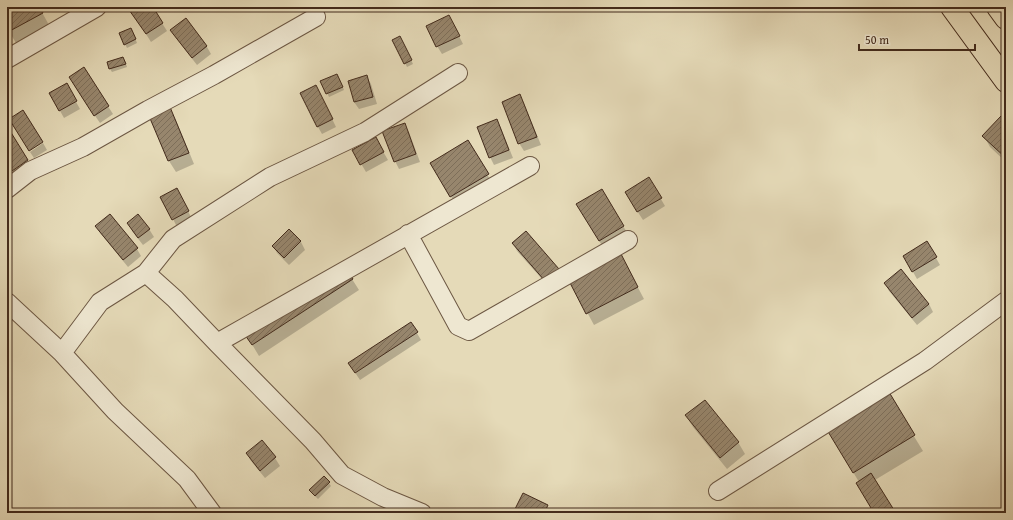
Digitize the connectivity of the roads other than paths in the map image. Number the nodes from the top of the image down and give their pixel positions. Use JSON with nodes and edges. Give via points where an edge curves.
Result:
{"nodes":[{"id":1,"x":97,"y":7,"type":"edge"},
{"id":2,"x":952,"y":7,"type":"edge"},
{"id":3,"x":998,"y":7,"type":"edge"},
{"id":4,"x":316,"y":17,"type":"dead end"},
{"id":5,"x":1006,"y":18,"type":"edge"},
{"id":6,"x":7,"y":59,"type":"edge"},
{"id":7,"x":458,"y":73,"type":"dead end"},
{"id":8,"x":1006,"y":81,"type":"edge"},
{"id":9,"x":530,"y":166,"type":"dead end"},
{"id":10,"x":7,"y":189,"type":"edge"},
{"id":11,"x":408,"y":234,"type":"junction"},
{"id":12,"x":628,"y":240,"type":"dead end"},
{"id":13,"x":146,"y":273,"type":"junction"},
{"id":14,"x":1006,"y":301,"type":"edge"},
{"id":15,"x":7,"y":302,"type":"edge"},
{"id":16,"x":217,"y":343,"type":"junction"},
{"id":17,"x":62,"y":353,"type":"junction"},
{"id":18,"x":718,"y":491,"type":"dead end"},
{"id":19,"x":212,"y":513,"type":"edge"},
{"id":20,"x":422,"y":513,"type":"edge"}],
"edges":[{"from":1,"to":6,"type":"street"},
{"from":2,"to":8,"type":"main road"},
{"from":3,"to":5,"type":"main road"},
{"from":4,"to":10,"type":"street","via":[[83,147],[30,171]]},
{"from":7,"to":13,"type":"street","via":[[365,132],[270,177],[173,239]]},
{"from":9,"to":11,"type":"street"},
{"from":11,"to":12,"type":"street","via":[[458,326],[469,331]]},
{"from":11,"to":16,"type":"street"},
{"from":13,"to":16,"type":"street"},
{"from":13,"to":17,"type":"street","via":[[100,302]]},
{"from":14,"to":18,"type":"street","via":[[925,361]]},
{"from":15,"to":17,"type":"street"},
{"from":16,"to":20,"type":"street","via":[[313,441],[342,476]]},
{"from":17,"to":19,"type":"street","via":[[115,411],[187,479]]}]}
